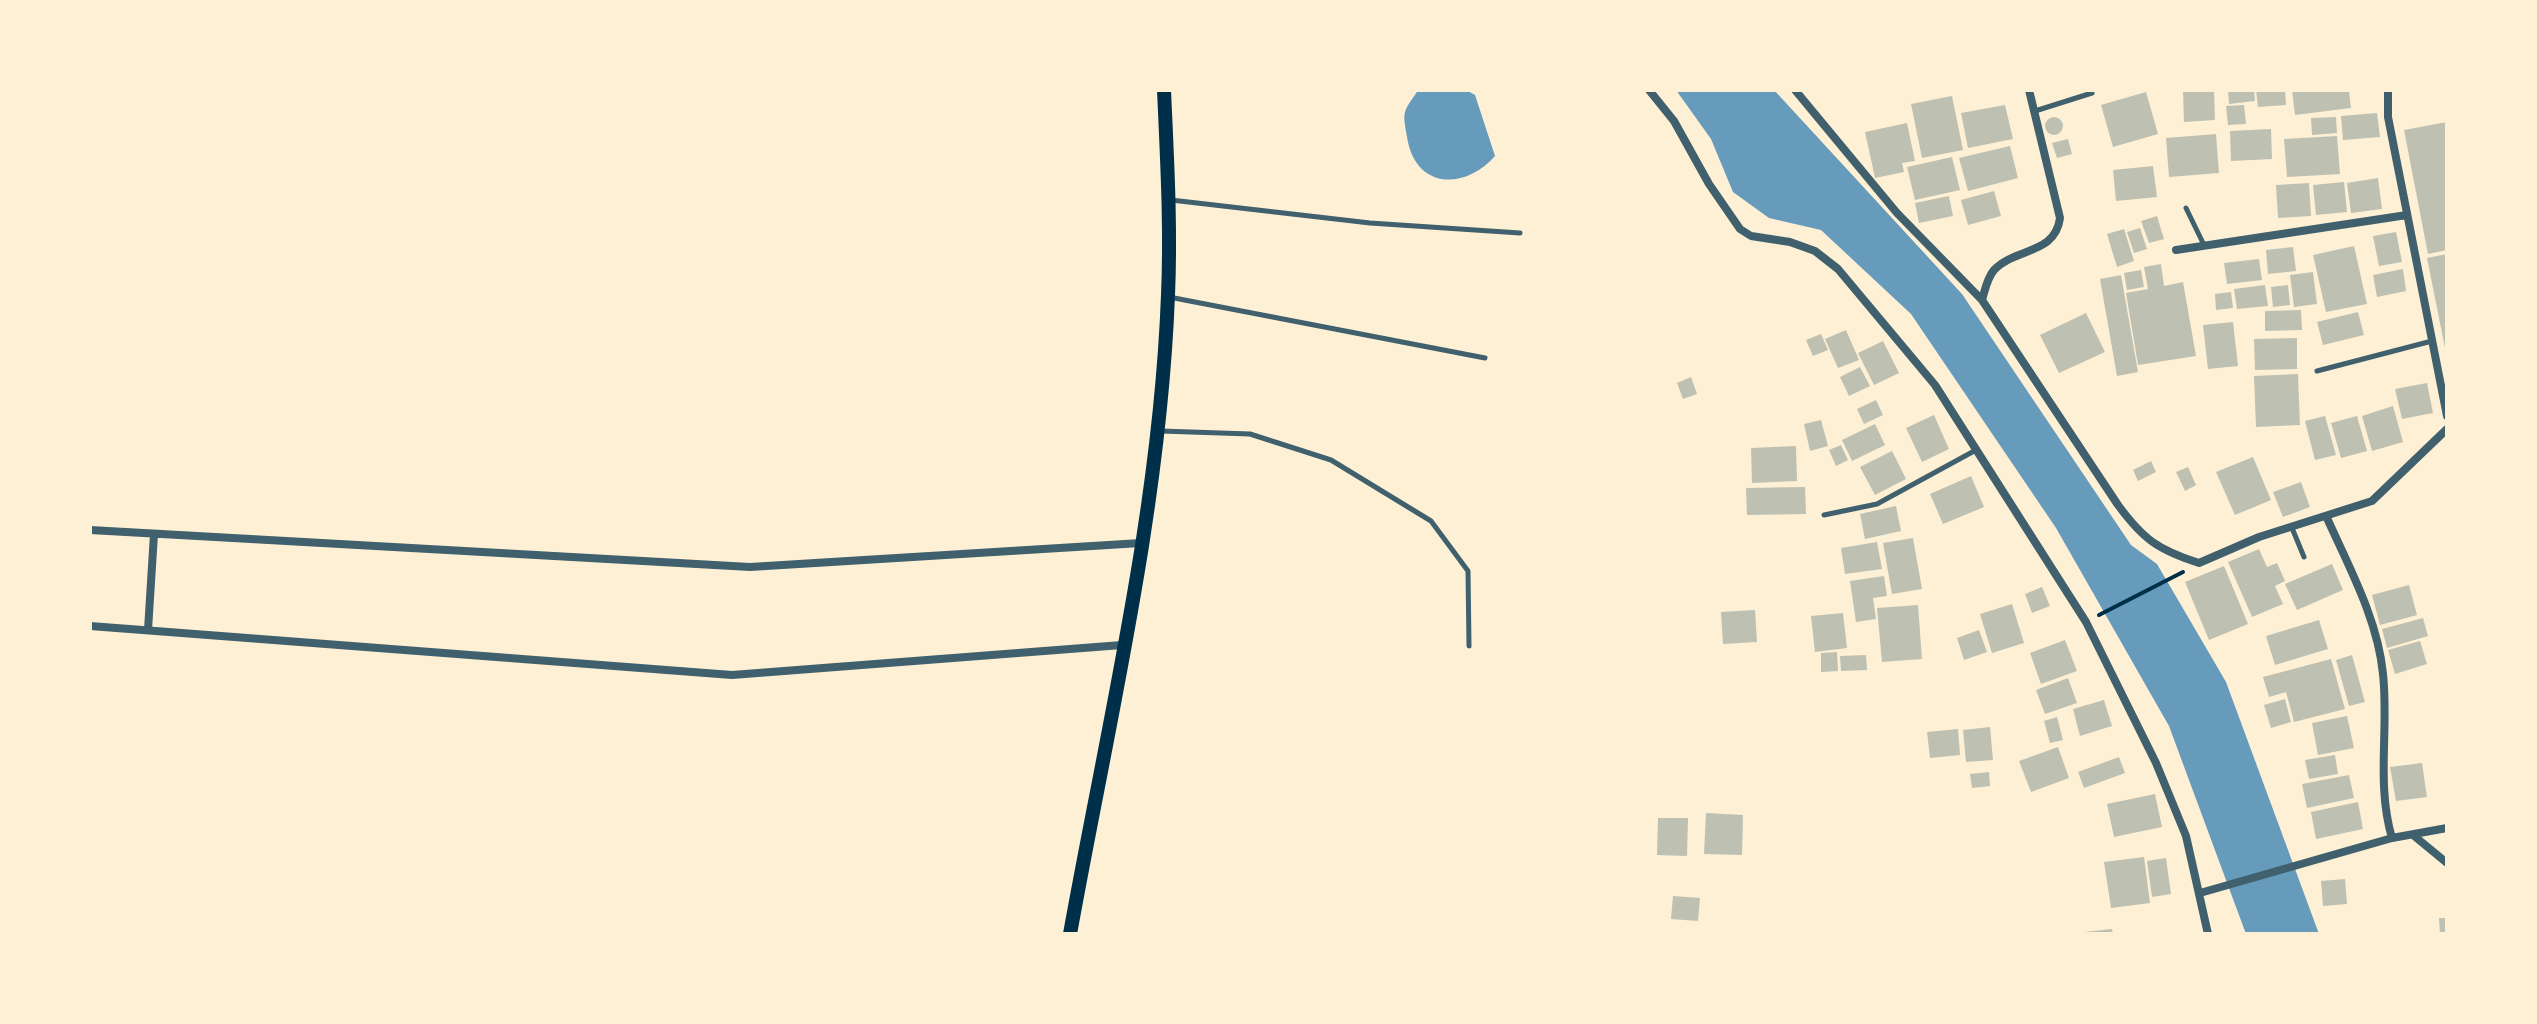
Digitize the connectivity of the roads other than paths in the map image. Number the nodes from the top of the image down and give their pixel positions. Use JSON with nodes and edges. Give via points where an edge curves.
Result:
{"nodes":[{"id":1,"x":1164,"y":90,"type":"edge"},
{"id":2,"x":1649,"y":90,"type":"edge"},
{"id":3,"x":1795,"y":90,"type":"edge"},
{"id":4,"x":2029,"y":90,"type":"edge"},
{"id":5,"x":2388,"y":90,"type":"edge"},
{"id":6,"x":2092,"y":93,"type":"dead end"},
{"id":7,"x":2035,"y":111,"type":"junction"},
{"id":8,"x":1168,"y":199,"type":"junction"},
{"id":9,"x":2186,"y":208,"type":"dead end"},
{"id":10,"x":2407,"y":215,"type":"junction"},
{"id":11,"x":1520,"y":233,"type":"dead end"},
{"id":12,"x":2204,"y":245,"type":"junction"},
{"id":13,"x":2176,"y":250,"type":"dead end"},
{"id":14,"x":1168,"y":296,"type":"junction"},
{"id":15,"x":1982,"y":300,"type":"junction"},
{"id":16,"x":2432,"y":341,"type":"junction"},
{"id":17,"x":1485,"y":358,"type":"dead end"},
{"id":18,"x":2317,"y":371,"type":"dead end"},
{"id":19,"x":2447,"y":416,"type":"edge"},
{"id":20,"x":2447,"y":429,"type":"edge"},
{"id":21,"x":1156,"y":431,"type":"junction"},
{"id":22,"x":1976,"y":450,"type":"junction"},
{"id":23,"x":1824,"y":515,"type":"dead end"},
{"id":24,"x":2327,"y":518,"type":"junction"},
{"id":25,"x":2292,"y":528,"type":"junction"},
{"id":26,"x":90,"y":530,"type":"edge"},
{"id":27,"x":154,"y":534,"type":"junction"},
{"id":28,"x":1141,"y":543,"type":"junction"},
{"id":29,"x":2304,"y":557,"type":"dead end"},
{"id":30,"x":90,"y":626,"type":"edge"},
{"id":31,"x":148,"y":630,"type":"junction"},
{"id":32,"x":1122,"y":645,"type":"junction"},
{"id":33,"x":1469,"y":646,"type":"dead end"},
{"id":34,"x":2447,"y":828,"type":"edge"},
{"id":35,"x":2413,"y":835,"type":"junction"},
{"id":36,"x":2392,"y":838,"type":"junction"},
{"id":37,"x":2447,"y":863,"type":"edge"},
{"id":38,"x":2200,"y":893,"type":"junction"},
{"id":39,"x":1070,"y":934,"type":"edge"},
{"id":40,"x":2208,"y":934,"type":"edge"}],
"edges":[{"from":1,"to":8,"type":"main road"},
{"from":2,"to":22,"type":"street","via":[[1740,229],[1815,251],[1838,269],[1935,385]]},
{"from":3,"to":15,"type":"street","via":[[1897,213]]},
{"from":4,"to":7,"type":"street"},
{"from":5,"to":10,"type":"street","via":[[2388,117]]},
{"from":6,"to":7,"type":"lane"},
{"from":7,"to":15,"type":"street","via":[[2060,218],[2058,233],[2044,246],[2005,260],[1991,273]]},
{"from":8,"to":11,"type":"lane","via":[[1370,223]]},
{"from":8,"to":14,"type":"main road"},
{"from":9,"to":12,"type":"lane"},
{"from":10,"to":12,"type":"street"},
{"from":10,"to":16,"type":"street"},
{"from":12,"to":13,"type":"street"},
{"from":14,"to":17,"type":"lane"},
{"from":14,"to":21,"type":"main road"},
{"from":15,"to":25,"type":"street","via":[[2118,505],[2139,533],[2164,552],[2199,563]]},
{"from":16,"to":18,"type":"lane"},
{"from":16,"to":19,"type":"street"},
{"from":20,"to":24,"type":"street","via":[[2372,501]]},
{"from":21,"to":28,"type":"main road"},
{"from":21,"to":33,"type":"lane","via":[[1250,434],[1331,460],[1431,521],[1468,571]]},
{"from":22,"to":23,"type":"lane","via":[[1877,504]]},
{"from":22,"to":38,"type":"street","via":[[2086,622],[2156,763],[2186,836]]},
{"from":24,"to":25,"type":"street"},
{"from":24,"to":36,"type":"street","via":[[2357,586],[2383,673],[2383,798]]},
{"from":25,"to":29,"type":"lane"},
{"from":26,"to":27,"type":"street"},
{"from":27,"to":28,"type":"street","via":[[750,567]]},
{"from":27,"to":31,"type":"street"},
{"from":28,"to":32,"type":"main road"},
{"from":30,"to":31,"type":"street"},
{"from":31,"to":32,"type":"street","via":[[732,675]]},
{"from":32,"to":39,"type":"main road"},
{"from":34,"to":35,"type":"street"},
{"from":35,"to":36,"type":"street"},
{"from":35,"to":37,"type":"street"},
{"from":36,"to":38,"type":"street"},
{"from":38,"to":40,"type":"street"}]}
